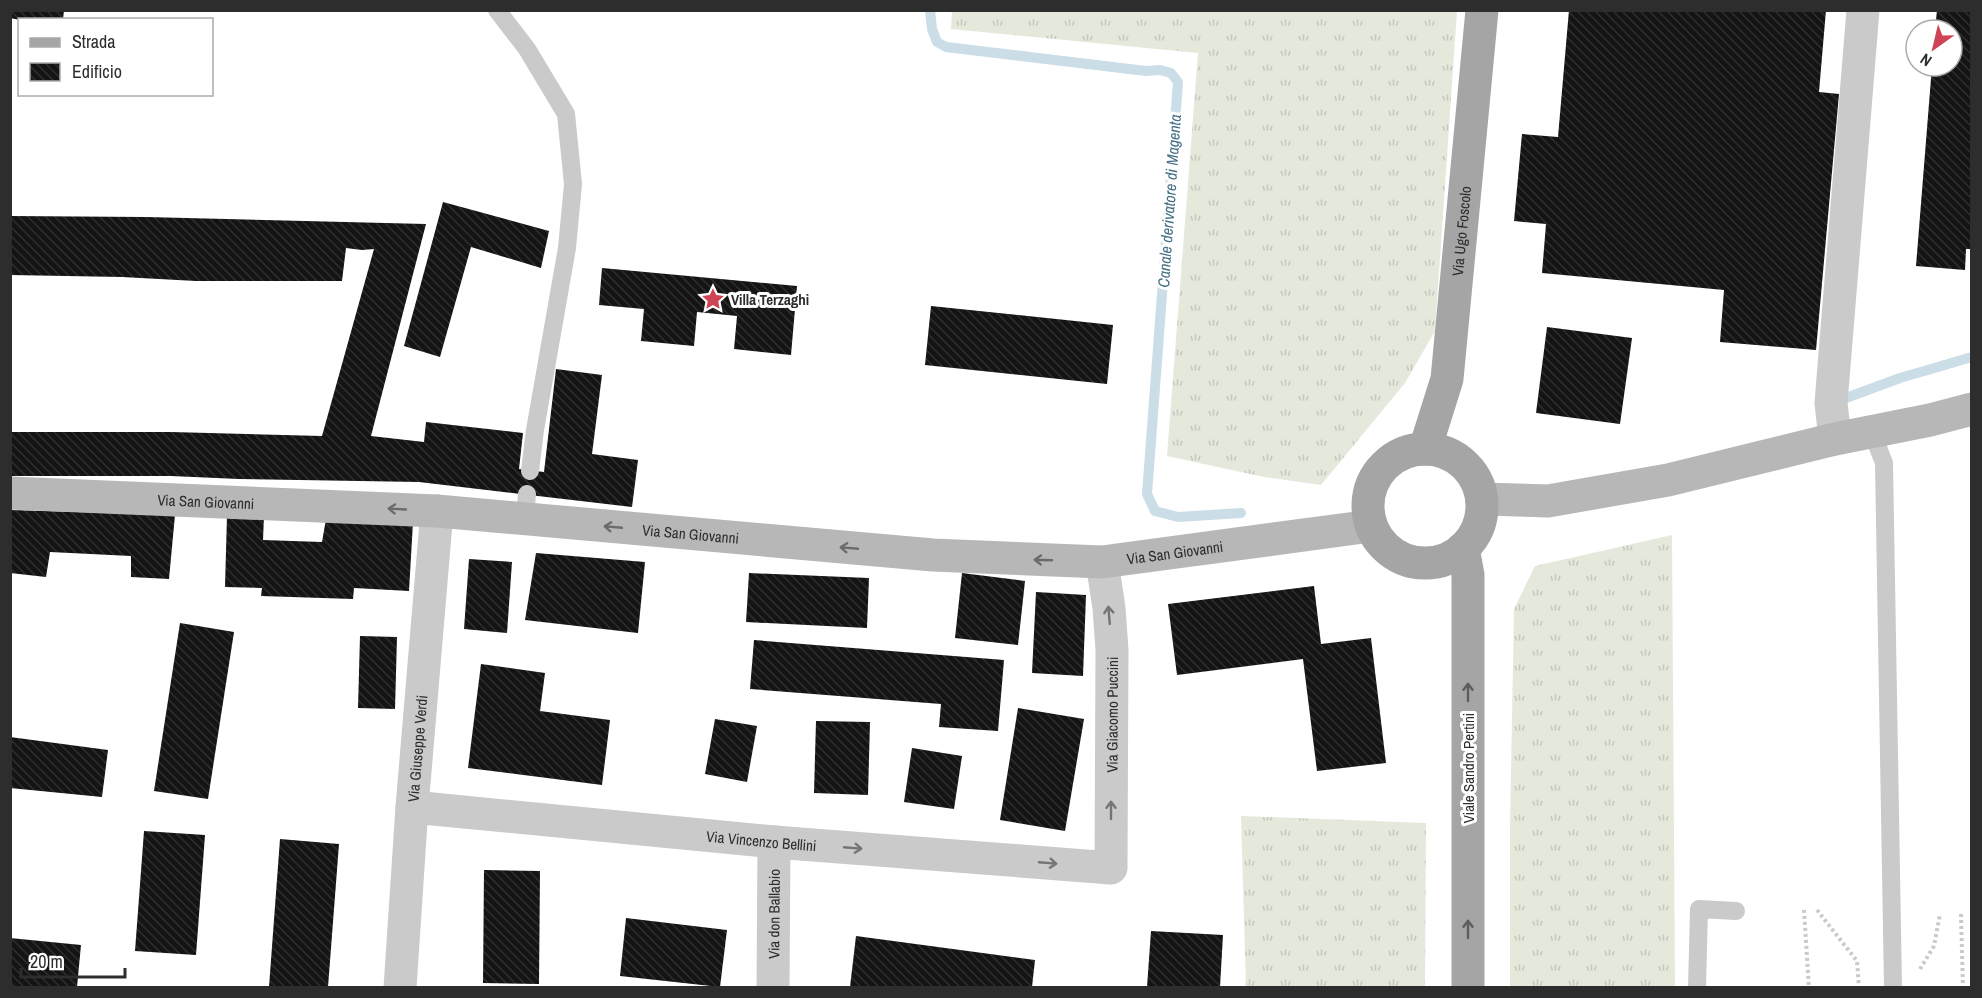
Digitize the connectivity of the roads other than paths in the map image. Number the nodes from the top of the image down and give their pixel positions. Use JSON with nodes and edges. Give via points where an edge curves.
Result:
{"nodes":[{"id":1,"x":497,"y":10,"type":"edge"},
{"id":2,"x":1482,"y":10,"type":"edge"},
{"id":3,"x":1863,"y":10,"type":"edge"},
{"id":4,"x":1971,"y":409,"type":"edge"},
{"id":5,"x":1872,"y":432,"type":"junction"},
{"id":6,"x":1835,"y":439,"type":"junction"},
{"id":7,"x":1425,"y":449,"type":"junction"},
{"id":8,"x":530,"y":471,"type":"dead end"},
{"id":9,"x":10,"y":493,"type":"edge"},
{"id":10,"x":1482,"y":499,"type":"junction"},
{"id":11,"x":436,"y":511,"type":"junction"},
{"id":12,"x":1371,"y":526,"type":"junction"},
{"id":13,"x":1464,"y":548,"type":"junction"},
{"id":14,"x":1102,"y":562,"type":"junction"},
{"id":15,"x":412,"y":807,"type":"junction"},
{"id":16,"x":774,"y":842,"type":"junction"},
{"id":17,"x":1111,"y":868,"type":"joint"},
{"id":18,"x":1736,"y":911,"type":"dead end"},
{"id":19,"x":400,"y":987,"type":"edge"},
{"id":20,"x":773,"y":987,"type":"edge"},
{"id":21,"x":1468,"y":987,"type":"edge"},
{"id":22,"x":1697,"y":987,"type":"edge"},
{"id":23,"x":1893,"y":987,"type":"edge"}],
"edges":[{"from":1,"to":8,"type":"lane","via":[[527,49],[566,114],[573,184],[567,248]]},
{"from":2,"to":7,"type":"main road","name":"Via Ugo Foscolo","via":[[1447,379]]},
{"from":3,"to":6,"type":"street","via":[[1831,402]]},
{"from":4,"to":5,"type":"street"},
{"from":5,"to":6,"type":"street"},
{"from":5,"to":23,"type":"lane","via":[[1884,463]]},
{"from":6,"to":10,"type":"street","via":[[1668,480],[1548,501]]},
{"from":7,"to":10,"type":"main road","via":[[1448,453],[1465,464]]},
{"from":7,"to":12,"type":"main road","via":[[1406,452],[1389,462],[1376,477],[1369,495]]},
{"from":11,"to":9,"type":"street","name":"Via San Giovanni","one_way":true},
{"from":10,"to":13,"type":"main road","via":[[1476,533]]},
{"from":14,"to":11,"type":"street","name":"Via San Giovanni","one_way":true,"via":[[933,555],[526,507]]},
{"from":11,"to":15,"type":"street","name":"Via Giuseppe Verdi"},
{"from":12,"to":13,"type":"main road","via":[[1386,547],[1402,558],[1427,563],[1446,559]]},
{"from":12,"to":14,"type":"street","name":"Via San Giovanni"},
{"from":21,"to":13,"type":"main road","name":"Viale Sandro Pertini","one_way":true,"via":[[1468,575]]},
{"from":17,"to":14,"type":"street","name":"Via Giacomo Puccini","one_way":true,"via":[[1112,650]]},
{"from":15,"to":16,"type":"street","name":"Via Vincenzo Bellini"},
{"from":15,"to":19,"type":"street","name":"Via Giuseppe Verdi"},
{"from":16,"to":17,"type":"street","name":"Via Vincenzo Bellini","one_way":true},
{"from":16,"to":20,"type":"street","name":"Via don Ballabio"},
{"from":18,"to":22,"type":"lane","via":[[1699,909]]}]}
